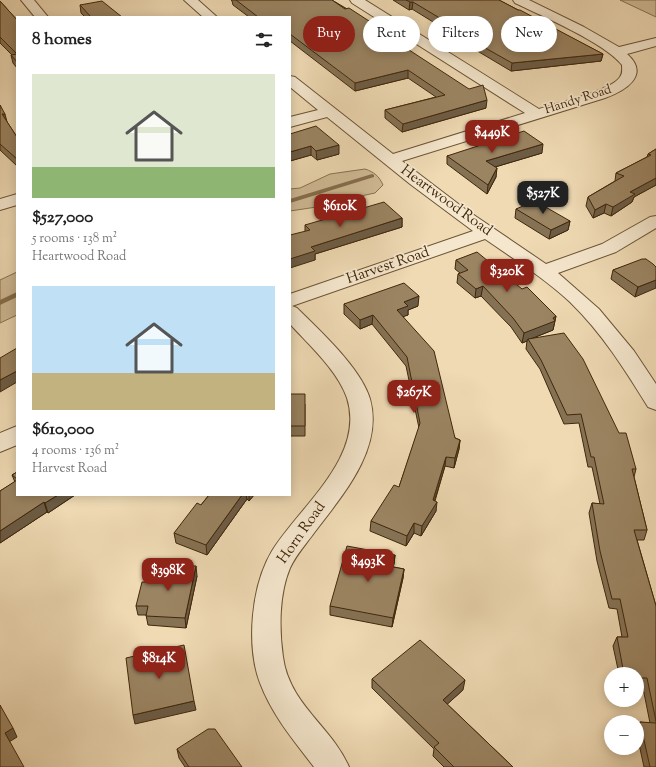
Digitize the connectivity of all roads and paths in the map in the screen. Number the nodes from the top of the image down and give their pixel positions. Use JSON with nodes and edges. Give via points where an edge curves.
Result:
{"nodes":[{"id":1,"x":26,"y":0,"type":"edge"},
{"id":2,"x":190,"y":0,"type":"edge"},
{"id":3,"x":356,"y":0,"type":"edge"},
{"id":4,"x":519,"y":0,"type":"edge"},
{"id":5,"x":41,"y":16,"type":"edge"},
{"id":6,"x":210,"y":16,"type":"edge"},
{"id":7,"x":656,"y":42,"type":"edge"},
{"id":8,"x":617,"y":52,"type":"junction"},
{"id":9,"x":291,"y":81,"type":"edge"},
{"id":10,"x":330,"y":112,"type":"junction"},
{"id":11,"x":537,"y":114,"type":"junction"},
{"id":12,"x":291,"y":122,"type":"edge"},
{"id":13,"x":390,"y":160,"type":"junction"},
{"id":14,"x":656,"y":221,"type":"edge"},
{"id":15,"x":487,"y":232,"type":"junction"},
{"id":16,"x":545,"y":271,"type":"junction"},
{"id":17,"x":291,"y":301,"type":"edge"},
{"id":18,"x":291,"y":313,"type":"edge"},
{"id":19,"x":656,"y":402,"type":"edge"},
{"id":20,"x":16,"y":435,"type":"edge"},
{"id":21,"x":0,"y":444,"type":"edge"},
{"id":22,"x":333,"y":767,"type":"edge"}],
"edges":[{"from":1,"to":5,"type":"street"},
{"from":2,"to":6,"type":"street"},
{"from":3,"to":11,"type":"street"},
{"from":4,"to":8,"type":"street","name":"Handy Road"},
{"from":7,"to":8,"type":"street"},
{"from":8,"to":11,"type":"street","name":"Handy Road","via":[[630,66],[630,72],[624,82],[605,93]]},
{"from":9,"to":10,"type":"street","name":"Heartwood Road"},
{"from":10,"to":12,"type":"street"},
{"from":10,"to":13,"type":"street","name":"Heartwood Road"},
{"from":11,"to":13,"type":"street","name":"Handy Road"},
{"from":13,"to":15,"type":"street","name":"Heartwood Road"},
{"from":14,"to":16,"type":"street","via":[[609,248]]},
{"from":15,"to":16,"type":"street","name":"Heartwood Road"},
{"from":15,"to":17,"type":"street","name":"Harvest Road"},
{"from":16,"to":19,"type":"street","name":"Heartwood Road","via":[[592,313],[627,356]]},
{"from":18,"to":22,"type":"street","name":"Horn Road","via":[[334,359],[353,386],[363,414],[360,436],[353,457],[331,492],[281,559],[273,577],[269,603],[267,648],[271,672],[284,701]]},
{"from":20,"to":21,"type":"street"}]}
